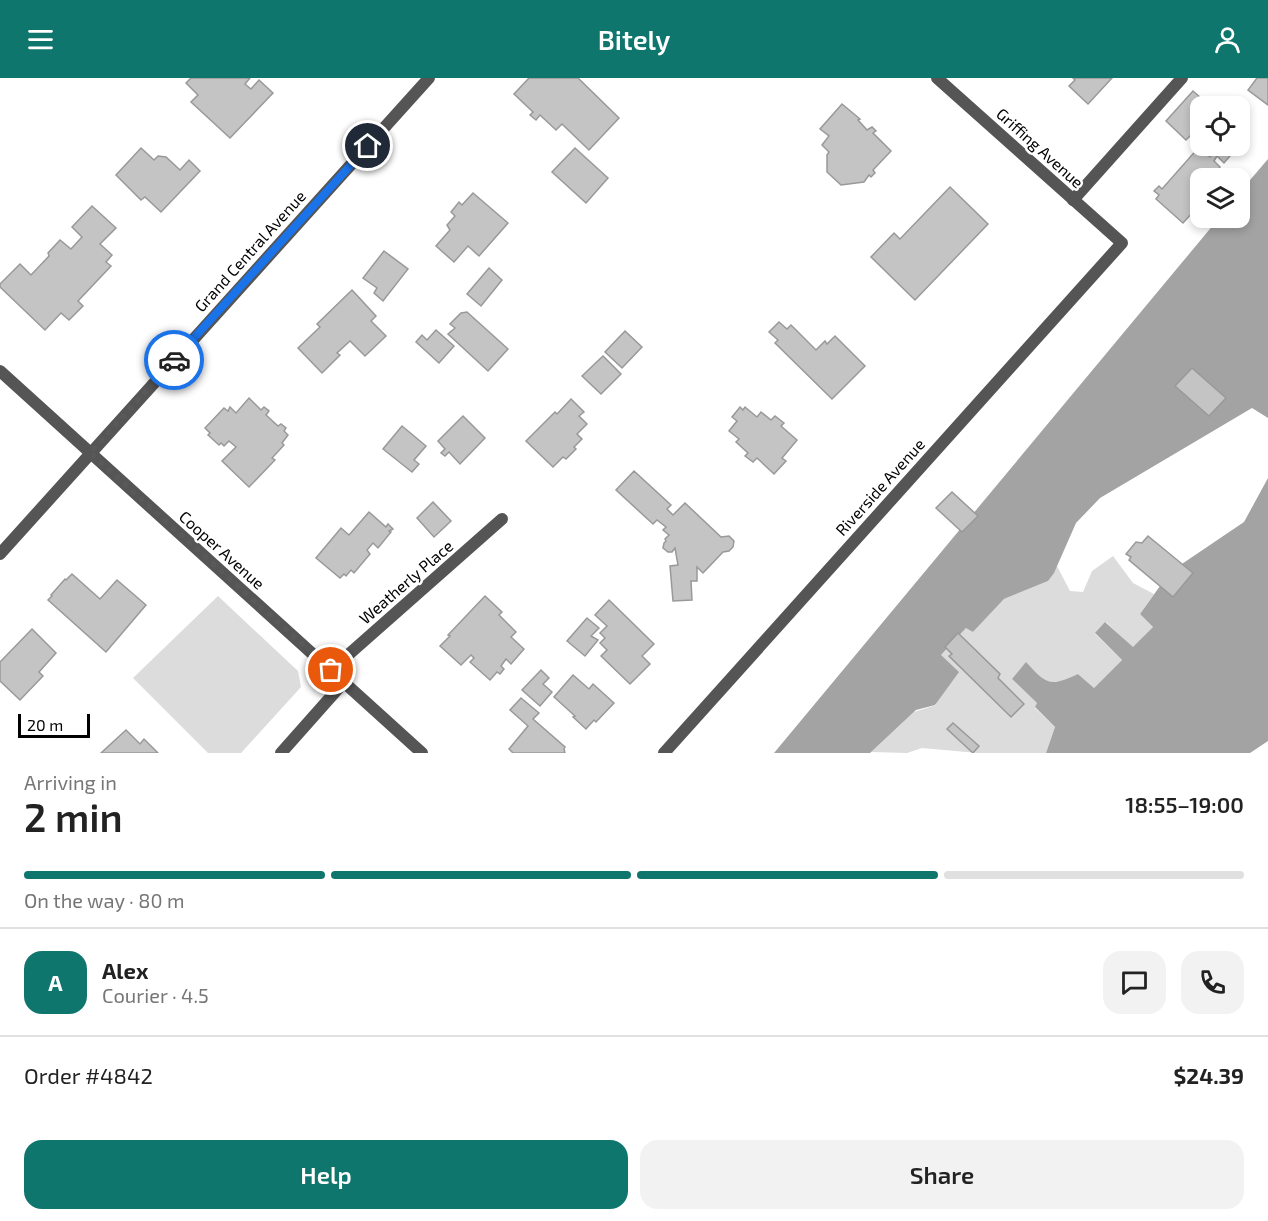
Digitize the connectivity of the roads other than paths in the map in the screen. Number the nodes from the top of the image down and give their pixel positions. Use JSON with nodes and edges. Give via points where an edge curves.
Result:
{"nodes":[{"id":1,"x":429,"y":78,"type":"edge"},
{"id":2,"x":937,"y":78,"type":"edge"},
{"id":3,"x":1182,"y":78,"type":"edge"},
{"id":4,"x":1073,"y":200,"type":"junction"},
{"id":5,"x":1122,"y":243,"type":"joint"},
{"id":6,"x":0,"y":371,"type":"edge"},
{"id":7,"x":90,"y":453,"type":"junction"},
{"id":8,"x":502,"y":519,"type":"dead end"},
{"id":9,"x":0,"y":554,"type":"edge"},
{"id":10,"x":331,"y":670,"type":"junction"},
{"id":11,"x":344,"y":682,"type":"junction"},
{"id":12,"x":281,"y":753,"type":"edge"},
{"id":13,"x":422,"y":753,"type":"edge"},
{"id":14,"x":664,"y":753,"type":"edge"}],
"edges":[{"from":1,"to":7,"type":"street","name":"Grand Central Avenue"},
{"from":2,"to":4,"type":"street","name":"Griffing Avenue"},
{"from":3,"to":4,"type":"street"},
{"from":4,"to":5,"type":"street","name":"Griffing Avenue"},
{"from":5,"to":14,"type":"street","name":"Riverside Avenue"},
{"from":6,"to":7,"type":"street","name":"Cooper Avenue"},
{"from":7,"to":9,"type":"street","name":"Grand Central Avenue"},
{"from":7,"to":10,"type":"street","name":"Cooper Avenue"},
{"from":8,"to":10,"type":"street","name":"Weatherly Place"},
{"from":10,"to":11,"type":"street","name":"Cooper Avenue"},
{"from":11,"to":12,"type":"street"},
{"from":11,"to":13,"type":"street","name":"Cooper Avenue"}]}
